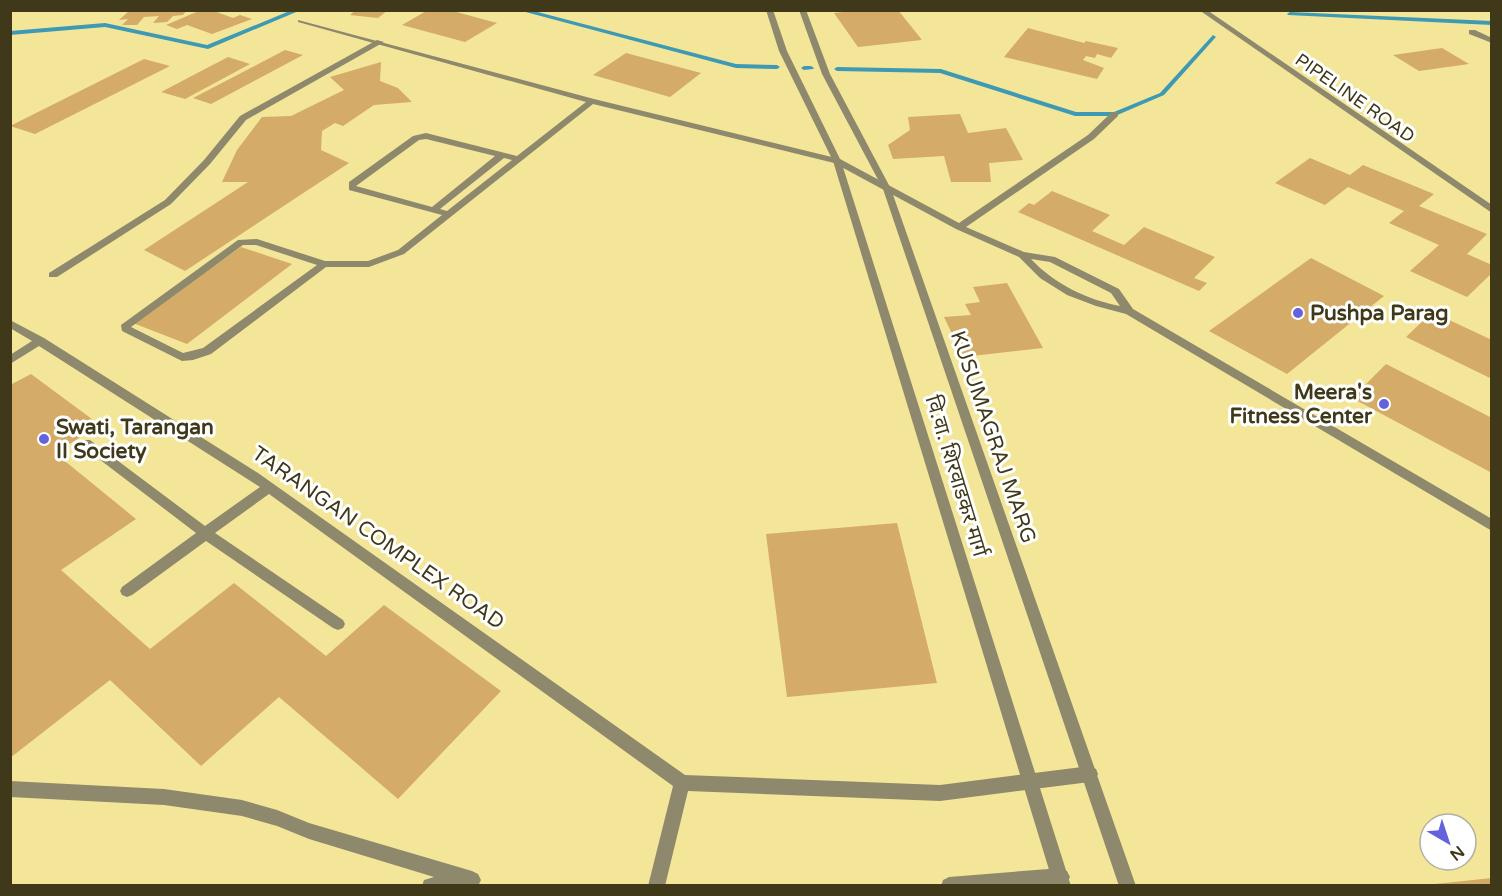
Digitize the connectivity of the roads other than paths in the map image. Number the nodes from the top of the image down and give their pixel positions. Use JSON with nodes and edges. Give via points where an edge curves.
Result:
{"nodes":[{"id":1,"x":769,"y":10,"type":"edge"},
{"id":2,"x":802,"y":10,"type":"edge"},
{"id":3,"x":1202,"y":10,"type":"edge"},
{"id":4,"x":300,"y":21,"type":"dead end"},
{"id":5,"x":1472,"y":32,"type":"dead end"},
{"id":6,"x":1491,"y":41,"type":"edge"},
{"id":7,"x":380,"y":42,"type":"junction"},
{"id":8,"x":592,"y":101,"type":"junction"},
{"id":9,"x":1115,"y":114,"type":"dead end"},
{"id":10,"x":502,"y":155,"type":"junction"},
{"id":11,"x":518,"y":159,"type":"junction"},
{"id":12,"x":837,"y":161,"type":"junction"},
{"id":13,"x":886,"y":189,"type":"junction"},
{"id":14,"x":433,"y":210,"type":"junction"},
{"id":15,"x":1491,"y":210,"type":"edge"},
{"id":16,"x":449,"y":214,"type":"junction"},
{"id":17,"x":959,"y":227,"type":"junction"},
{"id":18,"x":1022,"y":255,"type":"junction"},
{"id":19,"x":324,"y":264,"type":"junction"},
{"id":20,"x":53,"y":275,"type":"dead end"},
{"id":21,"x":1129,"y":311,"type":"junction"},
{"id":22,"x":10,"y":323,"type":"edge"},
{"id":23,"x":40,"y":341,"type":"junction"},
{"id":24,"x":10,"y":360,"type":"edge"},
{"id":25,"x":86,"y":443,"type":"dead end"},
{"id":26,"x":269,"y":487,"type":"junction"},
{"id":27,"x":1491,"y":526,"type":"edge"},
{"id":28,"x":206,"y":534,"type":"junction"},
{"id":29,"x":127,"y":591,"type":"dead end"},
{"id":30,"x":338,"y":624,"type":"dead end"},
{"id":31,"x":1090,"y":774,"type":"junction"},
{"id":32,"x":1031,"y":780,"type":"junction"},
{"id":33,"x":682,"y":783,"type":"junction"},
{"id":34,"x":10,"y":789,"type":"edge"},
{"id":35,"x":1062,"y":881,"type":"edge"},
{"id":36,"x":472,"y":883,"type":"edge"},
{"id":37,"x":430,"y":885,"type":"edge"},
{"id":38,"x":656,"y":885,"type":"edge"},
{"id":39,"x":949,"y":885,"type":"edge"},
{"id":40,"x":1128,"y":885,"type":"edge"}],
"edges":[{"from":1,"to":12,"type":"street","name":"वि.वा. शिरवाडकर मार्ग","via":[[798,84]]},
{"from":2,"to":13,"type":"street","name":"KUSUMAGRAJ MARG","via":[[826,74]]},
{"from":3,"to":15,"type":"street","name":"PIPELINE ROAD"},
{"from":4,"to":7,"type":"street"},
{"from":5,"to":6,"type":"street"},
{"from":7,"to":8,"type":"street"},
{"from":7,"to":20,"type":"street","via":[[243,118],[168,202]]},
{"from":8,"to":11,"type":"street"},
{"from":8,"to":12,"type":"street"},
{"from":9,"to":17,"type":"street","via":[[1090,137]]},
{"from":10,"to":11,"type":"street"},
{"from":10,"to":14,"type":"street"},
{"from":10,"to":14,"type":"street","via":[[435,136],[416,138],[351,184],[352,188]]},
{"from":11,"to":16,"type":"street"},
{"from":12,"to":13,"type":"street"},
{"from":12,"to":32,"type":"street","name":"वि.वा. शिरवाडकर मार्ग"},
{"from":13,"to":17,"type":"street"},
{"from":13,"to":31,"type":"street","name":"KUSUMAGRAJ MARG"},
{"from":14,"to":16,"type":"street"},
{"from":16,"to":19,"type":"street","via":[[401,252],[384,260]]},
{"from":17,"to":18,"type":"street"},
{"from":18,"to":21,"type":"street","via":[[1035,272],[1100,306]]},
{"from":18,"to":21,"type":"street","via":[[1052,259],[1115,291]]},
{"from":19,"to":19,"type":"street","via":[[207,351],[193,356],[182,357],[126,329],[126,325],[241,242],[257,242]]},
{"from":21,"to":27,"type":"street"},
{"from":22,"to":23,"type":"street","name":"TARANGAN COMPLEX ROAD"},
{"from":23,"to":24,"type":"street"},
{"from":23,"to":26,"type":"street","name":"TARANGAN COMPLEX ROAD"},
{"from":25,"to":28,"type":"street"},
{"from":26,"to":28,"type":"street"},
{"from":26,"to":33,"type":"street","name":"TARANGAN COMPLEX ROAD"},
{"from":28,"to":29,"type":"street"},
{"from":28,"to":30,"type":"street"},
{"from":31,"to":32,"type":"street"},
{"from":31,"to":40,"type":"street","name":"KUSUMAGRAJ MARG"},
{"from":32,"to":33,"type":"street","via":[[940,793]]},
{"from":32,"to":35,"type":"street","name":"वि.वा. शिरवाडकर मार्ग"},
{"from":33,"to":38,"type":"street"},
{"from":34,"to":36,"type":"street","via":[[205,801],[294,823]]},
{"from":35,"to":39,"type":"street"},
{"from":36,"to":37,"type":"street"}]}
